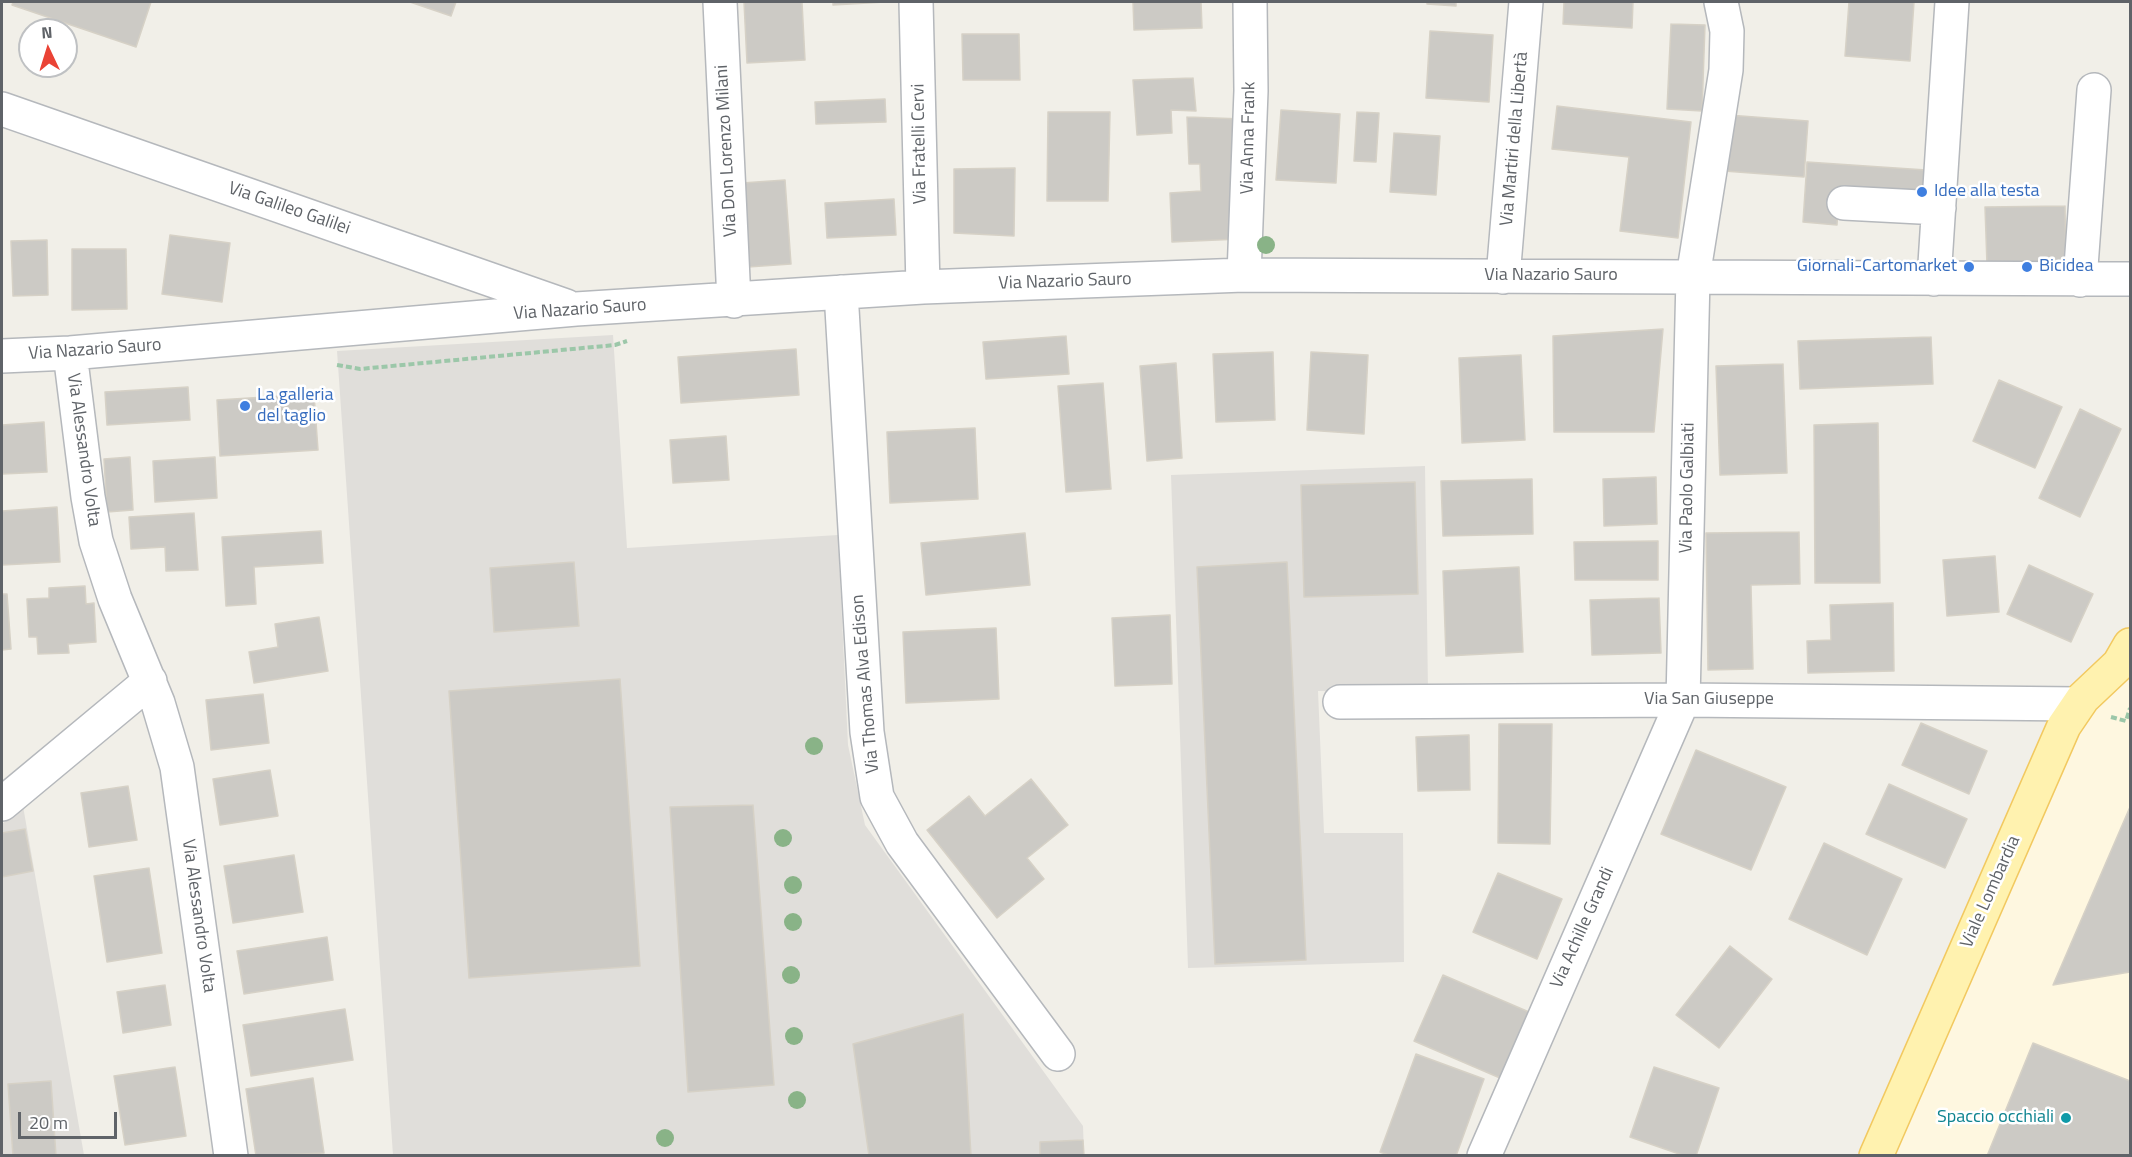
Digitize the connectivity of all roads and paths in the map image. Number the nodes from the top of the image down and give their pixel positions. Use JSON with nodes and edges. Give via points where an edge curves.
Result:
{"nodes":[{"id":1,"x":720,"y":2,"type":"edge"},
{"id":2,"x":916,"y":2,"type":"edge"},
{"id":3,"x":1250,"y":2,"type":"edge"},
{"id":4,"x":1526,"y":2,"type":"edge"},
{"id":5,"x":1721,"y":2,"type":"edge"},
{"id":6,"x":1952,"y":2,"type":"edge"},
{"id":7,"x":2094,"y":90,"type":"dead end"},
{"id":8,"x":2,"y":109,"type":"edge"},
{"id":9,"x":1844,"y":203,"type":"dead end"},
{"id":10,"x":1939,"y":208,"type":"junction"},
{"id":11,"x":1244,"y":275,"type":"junction"},
{"id":12,"x":1503,"y":276,"type":"junction"},
{"id":13,"x":1693,"y":276,"type":"junction"},
{"id":14,"x":1934,"y":279,"type":"junction"},
{"id":15,"x":2130,"y":279,"type":"edge"},
{"id":16,"x":2080,"y":280,"type":"junction"},
{"id":17,"x":923,"y":287,"type":"junction"},
{"id":18,"x":841,"y":292,"type":"junction"},
{"id":19,"x":734,"y":301,"type":"junction"},
{"id":20,"x":576,"y":309,"type":"junction"},
{"id":21,"x":70,"y":353,"type":"junction"},
{"id":22,"x":2,"y":356,"type":"edge"},
{"id":23,"x":2127,"y":659,"type":"edge"},
{"id":24,"x":150,"y":681,"type":"junction"},
{"id":25,"x":1683,"y":700,"type":"junction"},
{"id":26,"x":1340,"y":702,"type":"dead end"},
{"id":27,"x":2078,"y":704,"type":"junction"},
{"id":28,"x":2,"y":804,"type":"edge"},
{"id":29,"x":1058,"y":1054,"type":"dead end"},
{"id":30,"x":231,"y":1155,"type":"edge"},
{"id":31,"x":1484,"y":1155,"type":"edge"},
{"id":32,"x":1875,"y":1155,"type":"edge"}],
"edges":[{"from":1,"to":19,"type":"street","name":"Via Don Lorenzo Milani"},
{"from":2,"to":17,"type":"street","name":"Via Fratelli Cervi"},
{"from":3,"to":11,"type":"street","name":"Via Anna Frank"},
{"from":4,"to":12,"type":"street","name":"Via Martiri della Libertà"},
{"from":5,"to":13,"type":"street","name":"Via Paolo Galbiati","via":[[1727,31],[1726,70]]},
{"from":6,"to":10,"type":"street"},
{"from":7,"to":16,"type":"street"},
{"from":8,"to":20,"type":"street","name":"Via Galileo Galilei"},
{"from":9,"to":10,"type":"street"},
{"from":10,"to":14,"type":"street"},
{"from":11,"to":12,"type":"street","name":"Via Nazario Sauro"},
{"from":11,"to":17,"type":"street","name":"Via Nazario Sauro"},
{"from":12,"to":13,"type":"street","name":"Via Nazario Sauro"},
{"from":13,"to":14,"type":"street","name":"Via Nazario Sauro"},
{"from":13,"to":25,"type":"street","name":"Via Paolo Galbiati"},
{"from":14,"to":16,"type":"street","name":"Via Nazario Sauro"},
{"from":15,"to":16,"type":"street","name":"Via Nazario Sauro"},
{"from":17,"to":18,"type":"street","name":"Via Nazario Sauro"},
{"from":18,"to":19,"type":"street","name":"Via Nazario Sauro"},
{"from":18,"to":29,"type":"street","name":"Via Thomas Alva Edison","via":[[867,732],[877,797],[902,843]]},
{"from":19,"to":20,"type":"street","name":"Via Nazario Sauro"},
{"from":20,"to":21,"type":"street","name":"Via Nazario Sauro"},
{"from":21,"to":22,"type":"street","name":"Via Nazario Sauro"},
{"from":21,"to":24,"type":"street","name":"Via Alessandro Volta","via":[[96,542]]},
{"from":23,"to":27,"type":"main road","name":"Viale Lombardia"},
{"from":24,"to":28,"type":"street"},
{"from":24,"to":30,"type":"street","name":"Via Alessandro Volta","via":[[166,723],[181,789]]},
{"from":25,"to":26,"type":"street","name":"Via San Giuseppe"},
{"from":25,"to":27,"type":"street","name":"Via San Giuseppe"},
{"from":25,"to":31,"type":"street","name":"Via Achille Grandi"},
{"from":27,"to":32,"type":"main road","name":"Viale Lombardia","via":[[2061,733]]}]}
